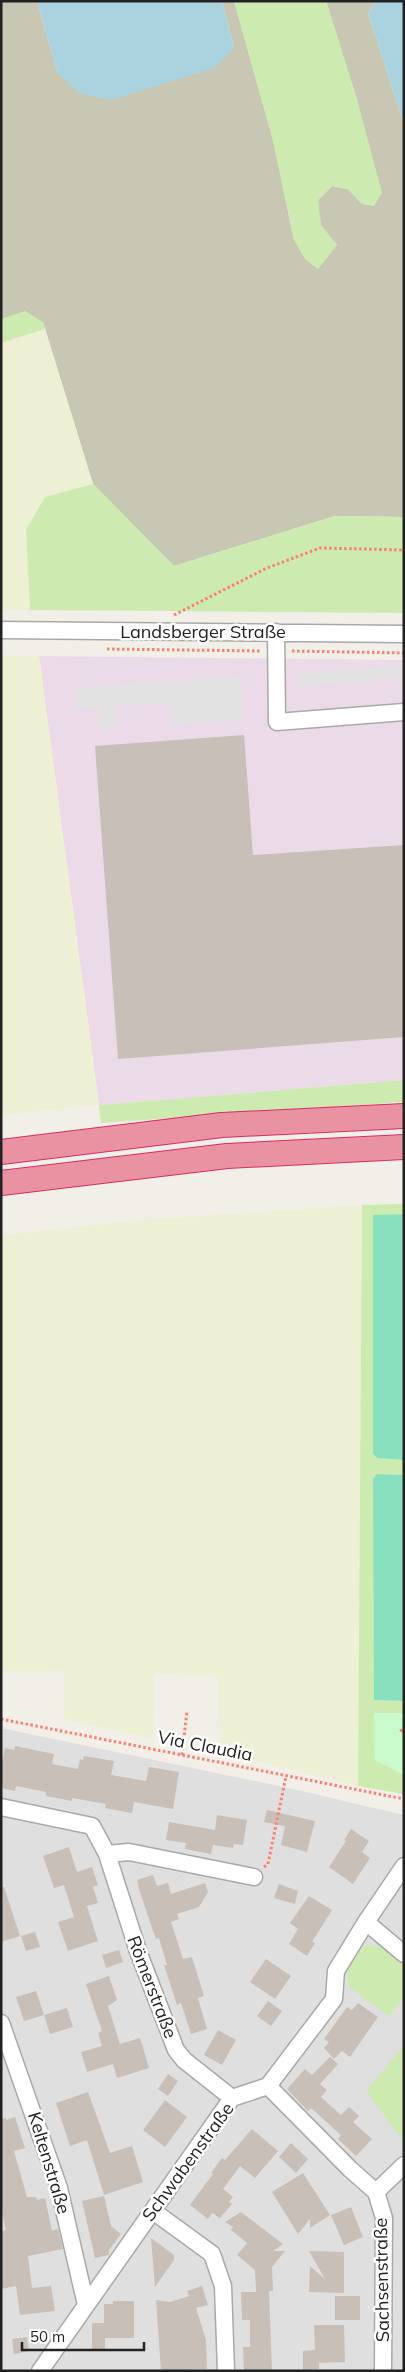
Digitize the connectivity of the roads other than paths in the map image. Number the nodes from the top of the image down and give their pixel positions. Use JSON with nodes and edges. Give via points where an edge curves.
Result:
{"nodes":[{"id":1,"x":1,"y":630,"type":"edge"},
{"id":2,"x":276,"y":632,"type":"junction"},
{"id":3,"x":404,"y":634,"type":"edge"},
{"id":4,"x":404,"y":712,"type":"edge"},
{"id":5,"x":404,"y":1116,"type":"edge"},
{"id":6,"x":404,"y":1147,"type":"edge"},
{"id":7,"x":1,"y":1152,"type":"edge"},
{"id":8,"x":1,"y":1183,"type":"edge"},
{"id":9,"x":1,"y":1807,"type":"edge"},
{"id":10,"x":107,"y":1854,"type":"junction"},
{"id":11,"x":404,"y":1866,"type":"edge"},
{"id":12,"x":254,"y":1877,"type":"road end"},
{"id":13,"x":366,"y":1922,"type":"junction"},
{"id":14,"x":404,"y":1954,"type":"edge"},
{"id":15,"x":1,"y":2023,"type":"edge"},
{"id":16,"x":268,"y":2086,"type":"junction"},
{"id":17,"x":232,"y":2098,"type":"junction"},
{"id":18,"x":404,"y":2165,"type":"edge"},
{"id":19,"x":376,"y":2192,"type":"junction"},
{"id":20,"x":153,"y":2210,"type":"junction"},
{"id":21,"x":86,"y":2305,"type":"junction"},
{"id":22,"x":40,"y":2371,"type":"edge"},
{"id":23,"x":226,"y":2371,"type":"edge"},
{"id":24,"x":383,"y":2371,"type":"edge"}],
"edges":[{"from":1,"to":2,"type":"street","name":"Landsberger Straße"},
{"from":2,"to":3,"type":"street","name":"Landsberger Straße"},
{"from":2,"to":4,"type":"street","via":[[277,722]]},
{"from":5,"to":7,"type":"highway","via":[[222,1125]]},
{"from":6,"to":8,"type":"highway","via":[[227,1156]]},
{"from":9,"to":10,"type":"street","name":"Römerstraße","via":[[92,1826]]},
{"from":10,"to":12,"type":"street","via":[[129,1852]]},
{"from":10,"to":17,"type":"street","name":"Römerstraße","via":[[138,1951],[176,2050]]},
{"from":11,"to":13,"type":"street"},
{"from":13,"to":14,"type":"street"},
{"from":13,"to":16,"type":"street","via":[[336,1972],[334,1999]]},
{"from":15,"to":21,"type":"street","name":"Keltenstraße","via":[[59,2188]]},
{"from":16,"to":17,"type":"street","name":"Schwabenstraße"},
{"from":16,"to":19,"type":"street"},
{"from":17,"to":20,"type":"street","name":"Schwabenstraße"},
{"from":18,"to":19,"type":"street"},
{"from":19,"to":24,"type":"street","name":"Sachsenstraße","via":[[384,2218]]},
{"from":20,"to":21,"type":"street","name":"Schwabenstraße"},
{"from":20,"to":23,"type":"street","via":[[212,2254],[223,2286]]},
{"from":21,"to":22,"type":"street","name":"Schwabenstraße"}]}
